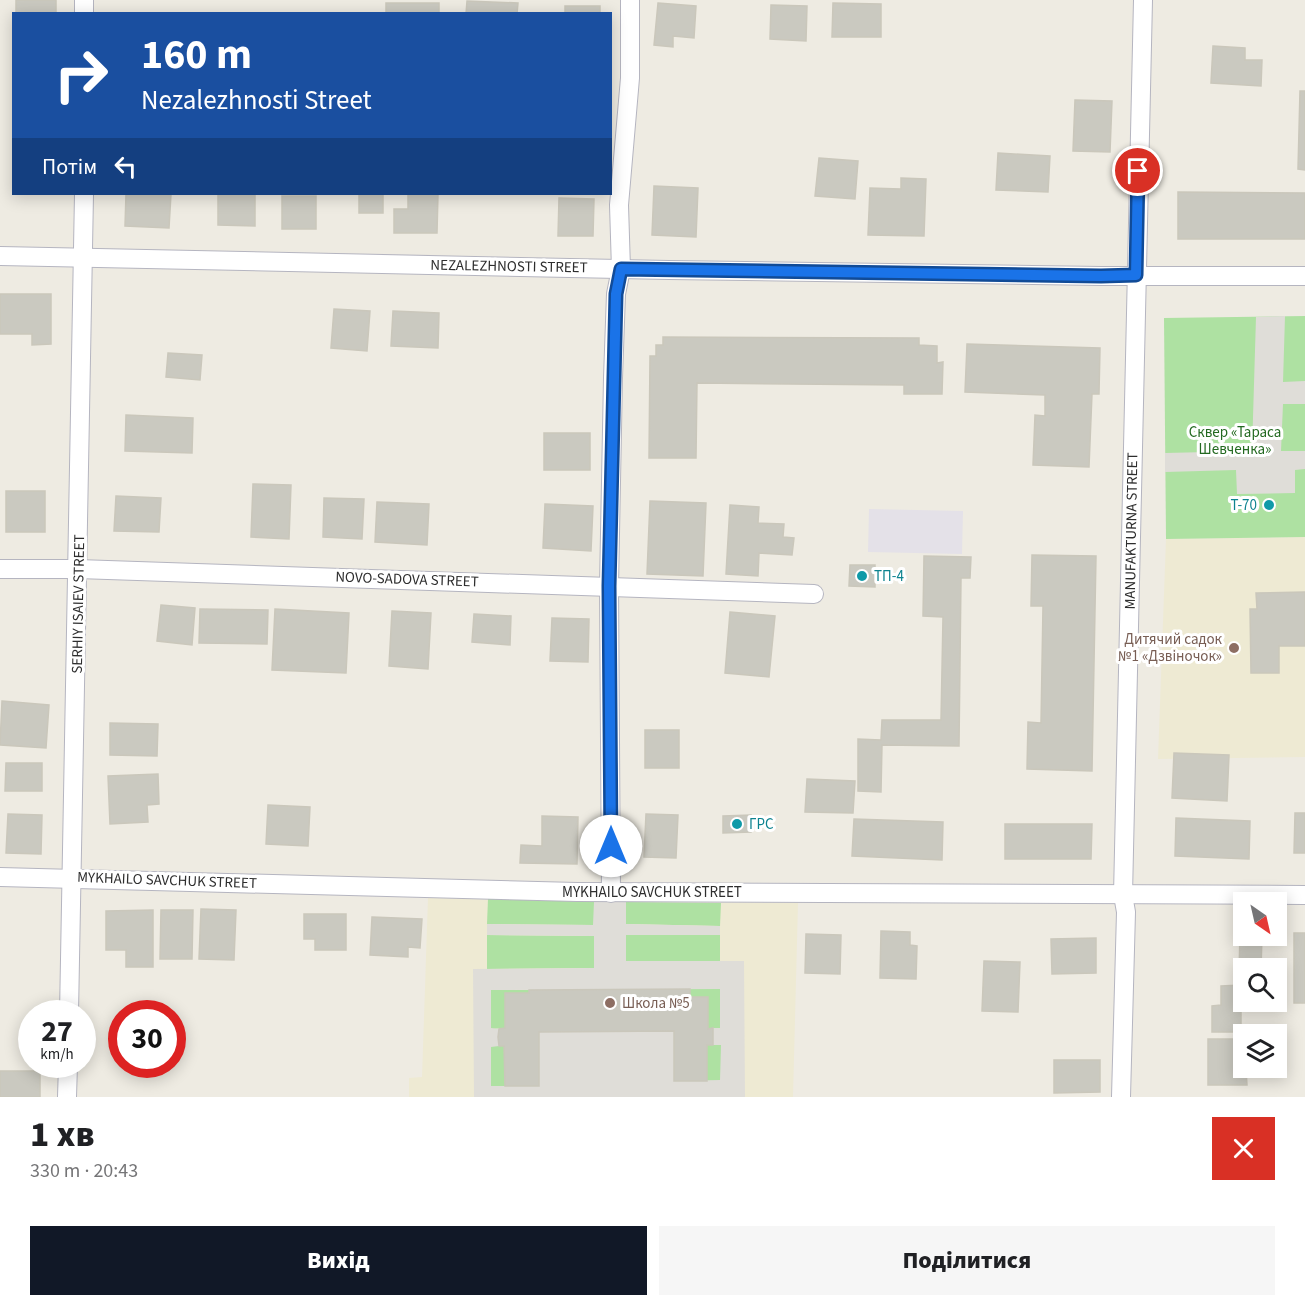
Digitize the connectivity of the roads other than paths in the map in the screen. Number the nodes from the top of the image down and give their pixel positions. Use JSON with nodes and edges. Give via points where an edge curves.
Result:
{"nodes":[{"id":1,"x":630,"y":0,"type":"edge"},
{"id":2,"x":1143,"y":0,"type":"edge"},
{"id":3,"x":84,"y":195,"type":"edge"},
{"id":4,"x":0,"y":256,"type":"edge"},
{"id":5,"x":84,"y":257,"type":"junction"},
{"id":6,"x":621,"y":269,"type":"junction"},
{"id":7,"x":1136,"y":275,"type":"junction"},
{"id":8,"x":1305,"y":276,"type":"edge"},
{"id":9,"x":0,"y":569,"type":"edge"},
{"id":10,"x":78,"y":569,"type":"junction"},
{"id":11,"x":609,"y":586,"type":"junction"},
{"id":12,"x":814,"y":594,"type":"dead end"},
{"id":13,"x":0,"y":877,"type":"edge"},
{"id":14,"x":72,"y":878,"type":"junction"},
{"id":15,"x":611,"y":892,"type":"junction"},
{"id":16,"x":1123,"y":895,"type":"junction"},
{"id":17,"x":1305,"y":895,"type":"edge"},
{"id":18,"x":69,"y":1000,"type":"edge"},
{"id":19,"x":68,"y":1078,"type":"edge"},
{"id":20,"x":67,"y":1097,"type":"edge"},
{"id":21,"x":1121,"y":1097,"type":"edge"}],
"edges":[{"from":1,"to":6,"type":"street","via":[[629,89],[619,205]]},
{"from":2,"to":7,"type":"street","name":"MANUFAKTURNA STREET"},
{"from":3,"to":5,"type":"street","name":"SERHIY ISAIEV STREET"},
{"from":4,"to":5,"type":"street","name":"NEZALEZHNOSTI STREET"},
{"from":5,"to":6,"type":"street","name":"NEZALEZHNOSTI STREET"},
{"from":5,"to":10,"type":"street","name":"SERHIY ISAIEV STREET"},
{"from":6,"to":7,"type":"street","name":"NEZALEZHNOSTI STREET"},
{"from":6,"to":11,"type":"street","via":[[615,318]]},
{"from":7,"to":8,"type":"street","name":"NEZALEZHNOSTI STREET"},
{"from":7,"to":16,"type":"street","name":"MANUFAKTURNA STREET"},
{"from":9,"to":10,"type":"street","name":"NOVO-SADOVA STREET"},
{"from":10,"to":11,"type":"street","name":"NOVO-SADOVA STREET"},
{"from":10,"to":14,"type":"street","name":"SERHIY ISAIEV STREET"},
{"from":11,"to":12,"type":"street","name":"NOVO-SADOVA STREET"},
{"from":11,"to":15,"type":"street"},
{"from":13,"to":14,"type":"street","name":"MYKHAILO SAVCHUK STREET"},
{"from":14,"to":15,"type":"street","name":"MYKHAILO SAVCHUK STREET"},
{"from":14,"to":18,"type":"street","name":"SERHIY ISAIEV STREET"},
{"from":15,"to":16,"type":"street","name":"MYKHAILO SAVCHUK STREET"},
{"from":16,"to":17,"type":"street","name":"MYKHAILO SAVCHUK STREET"},
{"from":16,"to":21,"type":"street","name":"MANUFAKTURNA STREET","via":[[1126,912]]},
{"from":19,"to":20,"type":"street"}]}
